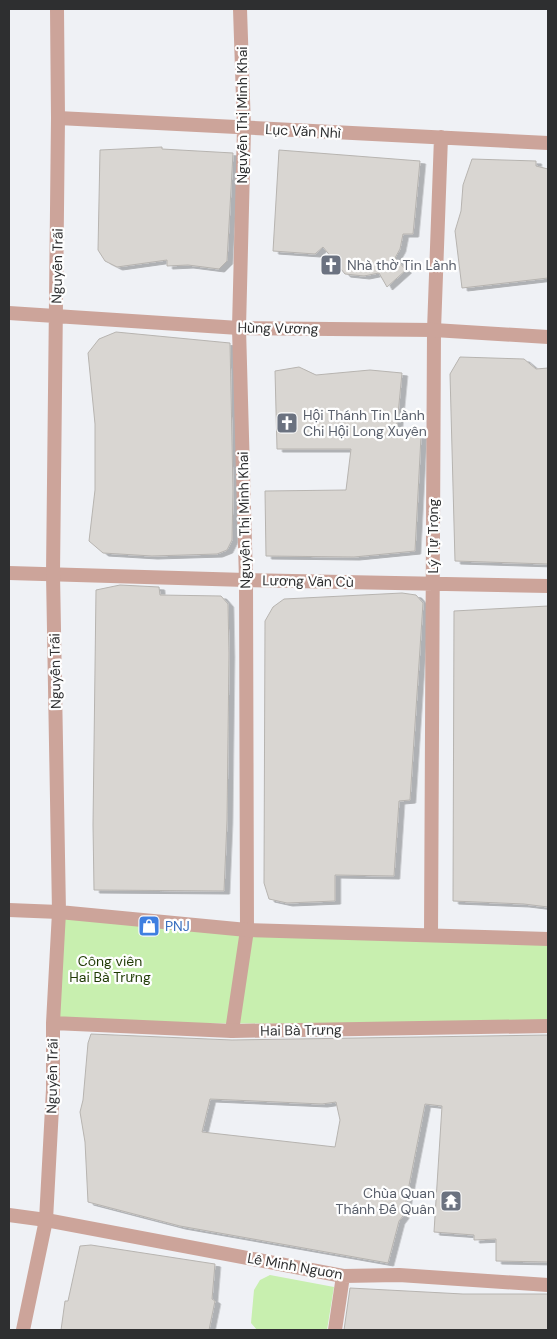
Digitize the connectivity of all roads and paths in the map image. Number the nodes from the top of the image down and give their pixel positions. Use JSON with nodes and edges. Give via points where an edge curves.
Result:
{"nodes":[{"id":1,"x":57,"y":9,"type":"edge"},
{"id":2,"x":240,"y":9,"type":"edge"},
{"id":3,"x":58,"y":118,"type":"junction"},
{"id":4,"x":244,"y":128,"type":"junction"},
{"id":5,"x":441,"y":137,"type":"junction"},
{"id":6,"x":548,"y":143,"type":"edge"},
{"id":7,"x":9,"y":313,"type":"edge"},
{"id":8,"x":56,"y":317,"type":"junction"},
{"id":9,"x":239,"y":328,"type":"junction"},
{"id":10,"x":434,"y":330,"type":"junction"},
{"id":11,"x":548,"y":337,"type":"edge"},
{"id":12,"x":9,"y":573,"type":"edge"},
{"id":13,"x":53,"y":574,"type":"junction"},
{"id":14,"x":246,"y":580,"type":"junction"},
{"id":15,"x":433,"y":584,"type":"junction"},
{"id":16,"x":548,"y":586,"type":"edge"},
{"id":17,"x":9,"y":910,"type":"edge"},
{"id":18,"x":58,"y":912,"type":"junction"},
{"id":19,"x":247,"y":930,"type":"junction"},
{"id":20,"x":431,"y":935,"type":"junction"},
{"id":21,"x":548,"y":939,"type":"edge"},
{"id":22,"x":53,"y":1023,"type":"junction"},
{"id":23,"x":548,"y":1026,"type":"edge"},
{"id":24,"x":232,"y":1031,"type":"junction"},
{"id":25,"x":9,"y":1215,"type":"edge"},
{"id":26,"x":46,"y":1220,"type":"junction"},
{"id":27,"x":343,"y":1276,"type":"junction"},
{"id":28,"x":548,"y":1285,"type":"edge"},
{"id":29,"x":23,"y":1330,"type":"edge"},
{"id":30,"x":335,"y":1330,"type":"edge"}],
"edges":[{"from":1,"to":3,"type":"street","name":"Nguyễn Trãi"},
{"from":2,"to":4,"type":"street","name":"Nguyễn Thị Minh Khai"},
{"from":3,"to":4,"type":"street","name":"Lục Văn Nhì"},
{"from":3,"to":8,"type":"street","name":"Nguyễn Trãi"},
{"from":4,"to":5,"type":"street","name":"Lục Văn Nhì"},
{"from":4,"to":9,"type":"street","name":"Nguyễn Thị Minh Khai"},
{"from":5,"to":6,"type":"street","name":"Lục Văn Nhì"},
{"from":5,"to":10,"type":"street","name":"Lý Tự Trọng"},
{"from":7,"to":8,"type":"street","name":"Hùng Vương"},
{"from":8,"to":9,"type":"street","name":"Hùng Vương"},
{"from":8,"to":13,"type":"street","name":"Nguyễn Trãi"},
{"from":9,"to":10,"type":"street","name":"Hùng Vương"},
{"from":9,"to":14,"type":"street","name":"Nguyễn Thị Minh Khai"},
{"from":10,"to":11,"type":"street","name":"Hùng Vương"},
{"from":10,"to":15,"type":"street","name":"Lý Tự Trọng"},
{"from":12,"to":13,"type":"street","name":"Lương Vãn Cù"},
{"from":13,"to":14,"type":"street","name":"Lương Vãn Cù"},
{"from":13,"to":18,"type":"street","name":"Nguyễn Trãi"},
{"from":14,"to":15,"type":"street","name":"Lương Vãn Cù"},
{"from":14,"to":19,"type":"street","name":"Nguyễn Thị Minh Khai"},
{"from":15,"to":16,"type":"street","name":"Lương Vãn Cù"},
{"from":15,"to":20,"type":"street","name":"Lý Tự Trọng"},
{"from":17,"to":18,"type":"street"},
{"from":18,"to":19,"type":"street"},
{"from":18,"to":22,"type":"street","name":"Nguyễn Trãi"},
{"from":19,"to":20,"type":"street"},
{"from":19,"to":24,"type":"street","name":"Nguyễn Thị Minh Khai"},
{"from":20,"to":21,"type":"street"},
{"from":22,"to":24,"type":"street","name":"Hai Bà Trưng"},
{"from":22,"to":26,"type":"street","name":"Nguyễn Trãi"},
{"from":23,"to":24,"type":"street","name":"Hai Bà Trưng"},
{"from":25,"to":26,"type":"street","name":"Lê Minh Nguơn"},
{"from":26,"to":27,"type":"street","name":"Lê Minh Nguơn"},
{"from":26,"to":29,"type":"street","name":"Nguyễn Trãi"},
{"from":27,"to":28,"type":"street","name":"Lê Minh Nguơn","via":[[399,1275]]},
{"from":27,"to":30,"type":"street"}]}
